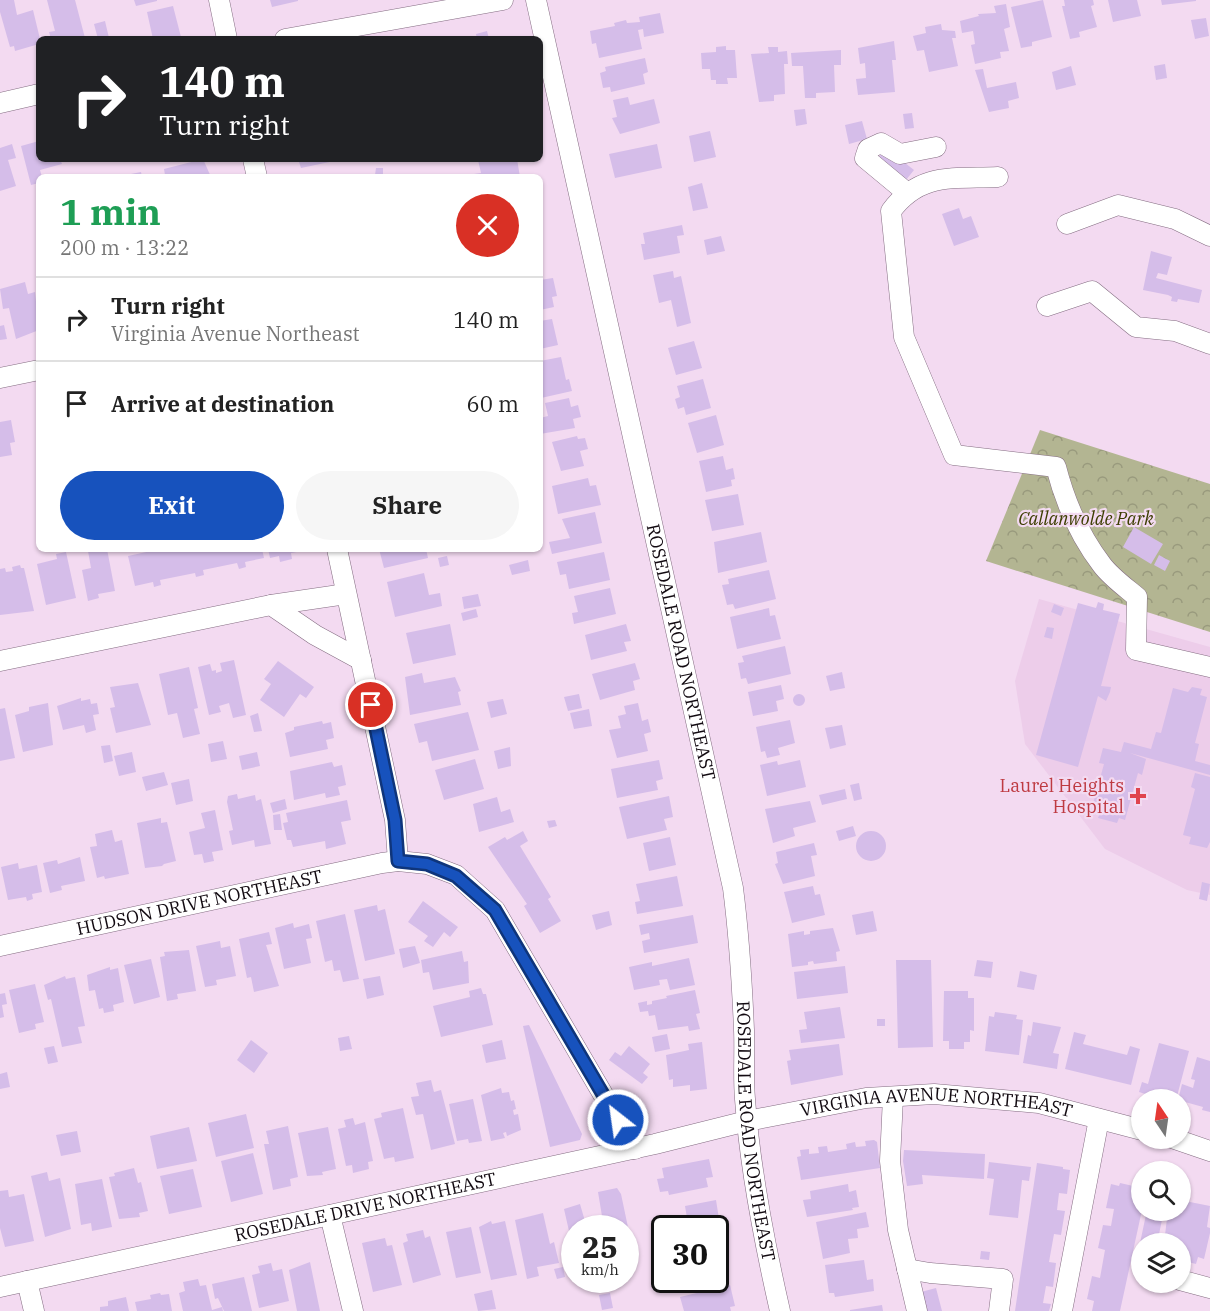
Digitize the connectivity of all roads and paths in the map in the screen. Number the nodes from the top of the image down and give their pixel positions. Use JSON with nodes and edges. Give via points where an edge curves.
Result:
{"nodes":[{"id":1,"x":219,"y":0,"type":"edge"},
{"id":2,"x":503,"y":0,"type":"edge"},
{"id":3,"x":536,"y":0,"type":"edge"},
{"id":4,"x":226,"y":36,"type":"edge"},
{"id":5,"x":302,"y":36,"type":"edge"},
{"id":6,"x":36,"y":95,"type":"edge"},
{"id":7,"x":0,"y":103,"type":"edge"},
{"id":8,"x":936,"y":147,"type":"dead end"},
{"id":9,"x":998,"y":177,"type":"dead end"},
{"id":10,"x":906,"y":192,"type":"junction"},
{"id":11,"x":1067,"y":224,"type":"dead end"},
{"id":12,"x":1210,"y":236,"type":"edge"},
{"id":13,"x":1047,"y":306,"type":"dead end"},
{"id":14,"x":1210,"y":345,"type":"edge"},
{"id":15,"x":36,"y":371,"type":"edge"},
{"id":16,"x":0,"y":378,"type":"edge"},
{"id":17,"x":338,"y":552,"type":"edge"},
{"id":18,"x":346,"y":594,"type":"junction"},
{"id":19,"x":271,"y":605,"type":"junction"},
{"id":20,"x":361,"y":660,"type":"junction"},
{"id":21,"x":0,"y":662,"type":"edge"},
{"id":22,"x":1210,"y":667,"type":"edge"},
{"id":23,"x":398,"y":861,"type":"junction"},
{"id":24,"x":0,"y":946,"type":"edge"},
{"id":25,"x":893,"y":1097,"type":"junction"},
{"id":26,"x":1099,"y":1119,"type":"junction"},
{"id":27,"x":739,"y":1123,"type":"junction"},
{"id":28,"x":1131,"y":1127,"type":"edge"},
{"id":29,"x":1191,"y":1144,"type":"edge"},
{"id":30,"x":635,"y":1149,"type":"junction"},
{"id":31,"x":1210,"y":1151,"type":"edge"},
{"id":32,"x":330,"y":1215,"type":"junction"},
{"id":33,"x":907,"y":1269,"type":"junction"},
{"id":34,"x":27,"y":1281,"type":"junction"},
{"id":35,"x":1191,"y":1283,"type":"edge"},
{"id":36,"x":0,"y":1287,"type":"edge"},
{"id":37,"x":1210,"y":1288,"type":"edge"},
{"id":38,"x":34,"y":1311,"type":"edge"},
{"id":39,"x":353,"y":1311,"type":"edge"},
{"id":40,"x":780,"y":1311,"type":"edge"},
{"id":41,"x":916,"y":1311,"type":"edge"},
{"id":42,"x":999,"y":1311,"type":"edge"},
{"id":43,"x":1062,"y":1311,"type":"edge"}],
"edges":[{"from":1,"to":4,"type":"street"},
{"from":2,"to":5,"type":"street"},
{"from":3,"to":27,"type":"street","name":"ROSEDALE ROAD NORTHEAST","via":[[733,888],[738,936]]},
{"from":6,"to":7,"type":"street"},
{"from":8,"to":10,"type":"street","via":[[900,154],[881,144],[868,148],[865,158]]},
{"from":9,"to":10,"type":"street","via":[[930,181]]},
{"from":10,"to":22,"type":"street","via":[[891,211],[904,337],[954,455],[1056,467],[1065,502],[1079,528],[1103,566],[1137,597],[1136,650]]},
{"from":11,"to":12,"type":"street","via":[[1118,205],[1175,219]]},
{"from":13,"to":14,"type":"street","via":[[1092,291],[1136,327],[1174,331]]},
{"from":15,"to":16,"type":"street"},
{"from":17,"to":18,"type":"street"},
{"from":18,"to":19,"type":"street"},
{"from":18,"to":20,"type":"street"},
{"from":19,"to":20,"type":"street"},
{"from":19,"to":21,"type":"street"},
{"from":20,"to":23,"type":"street","via":[[395,820]]},
{"from":23,"to":24,"type":"street","name":"HUDSON DRIVE NORTHEAST"},
{"from":23,"to":30,"type":"street","via":[[427,864],[456,876],[495,910]]},
{"from":25,"to":26,"type":"street","name":"VIRGINIA AVENUE NORTHEAST","via":[[934,1094],[1038,1103]]},
{"from":25,"to":27,"type":"street","name":"VIRGINIA AVENUE NORTHEAST","via":[[866,1098]]},
{"from":25,"to":33,"type":"street","via":[[890,1161]]},
{"from":26,"to":28,"type":"street","name":"VIRGINIA AVENUE NORTHEAST"},
{"from":26,"to":43,"type":"street"},
{"from":27,"to":30,"type":"street","name":"ROSEDALE DRIVE NORTHEAST"},
{"from":27,"to":40,"type":"street","name":"ROSEDALE ROAD NORTHEAST"},
{"from":29,"to":31,"type":"street"},
{"from":30,"to":32,"type":"street","name":"ROSEDALE DRIVE NORTHEAST"},
{"from":32,"to":34,"type":"street","name":"ROSEDALE DRIVE NORTHEAST"},
{"from":32,"to":39,"type":"street"},
{"from":33,"to":41,"type":"street"},
{"from":33,"to":42,"type":"street","via":[[1004,1279]]},
{"from":34,"to":36,"type":"street","name":"ROSEDALE DRIVE NORTHEAST"},
{"from":34,"to":38,"type":"street"},
{"from":35,"to":37,"type":"street"}]}
